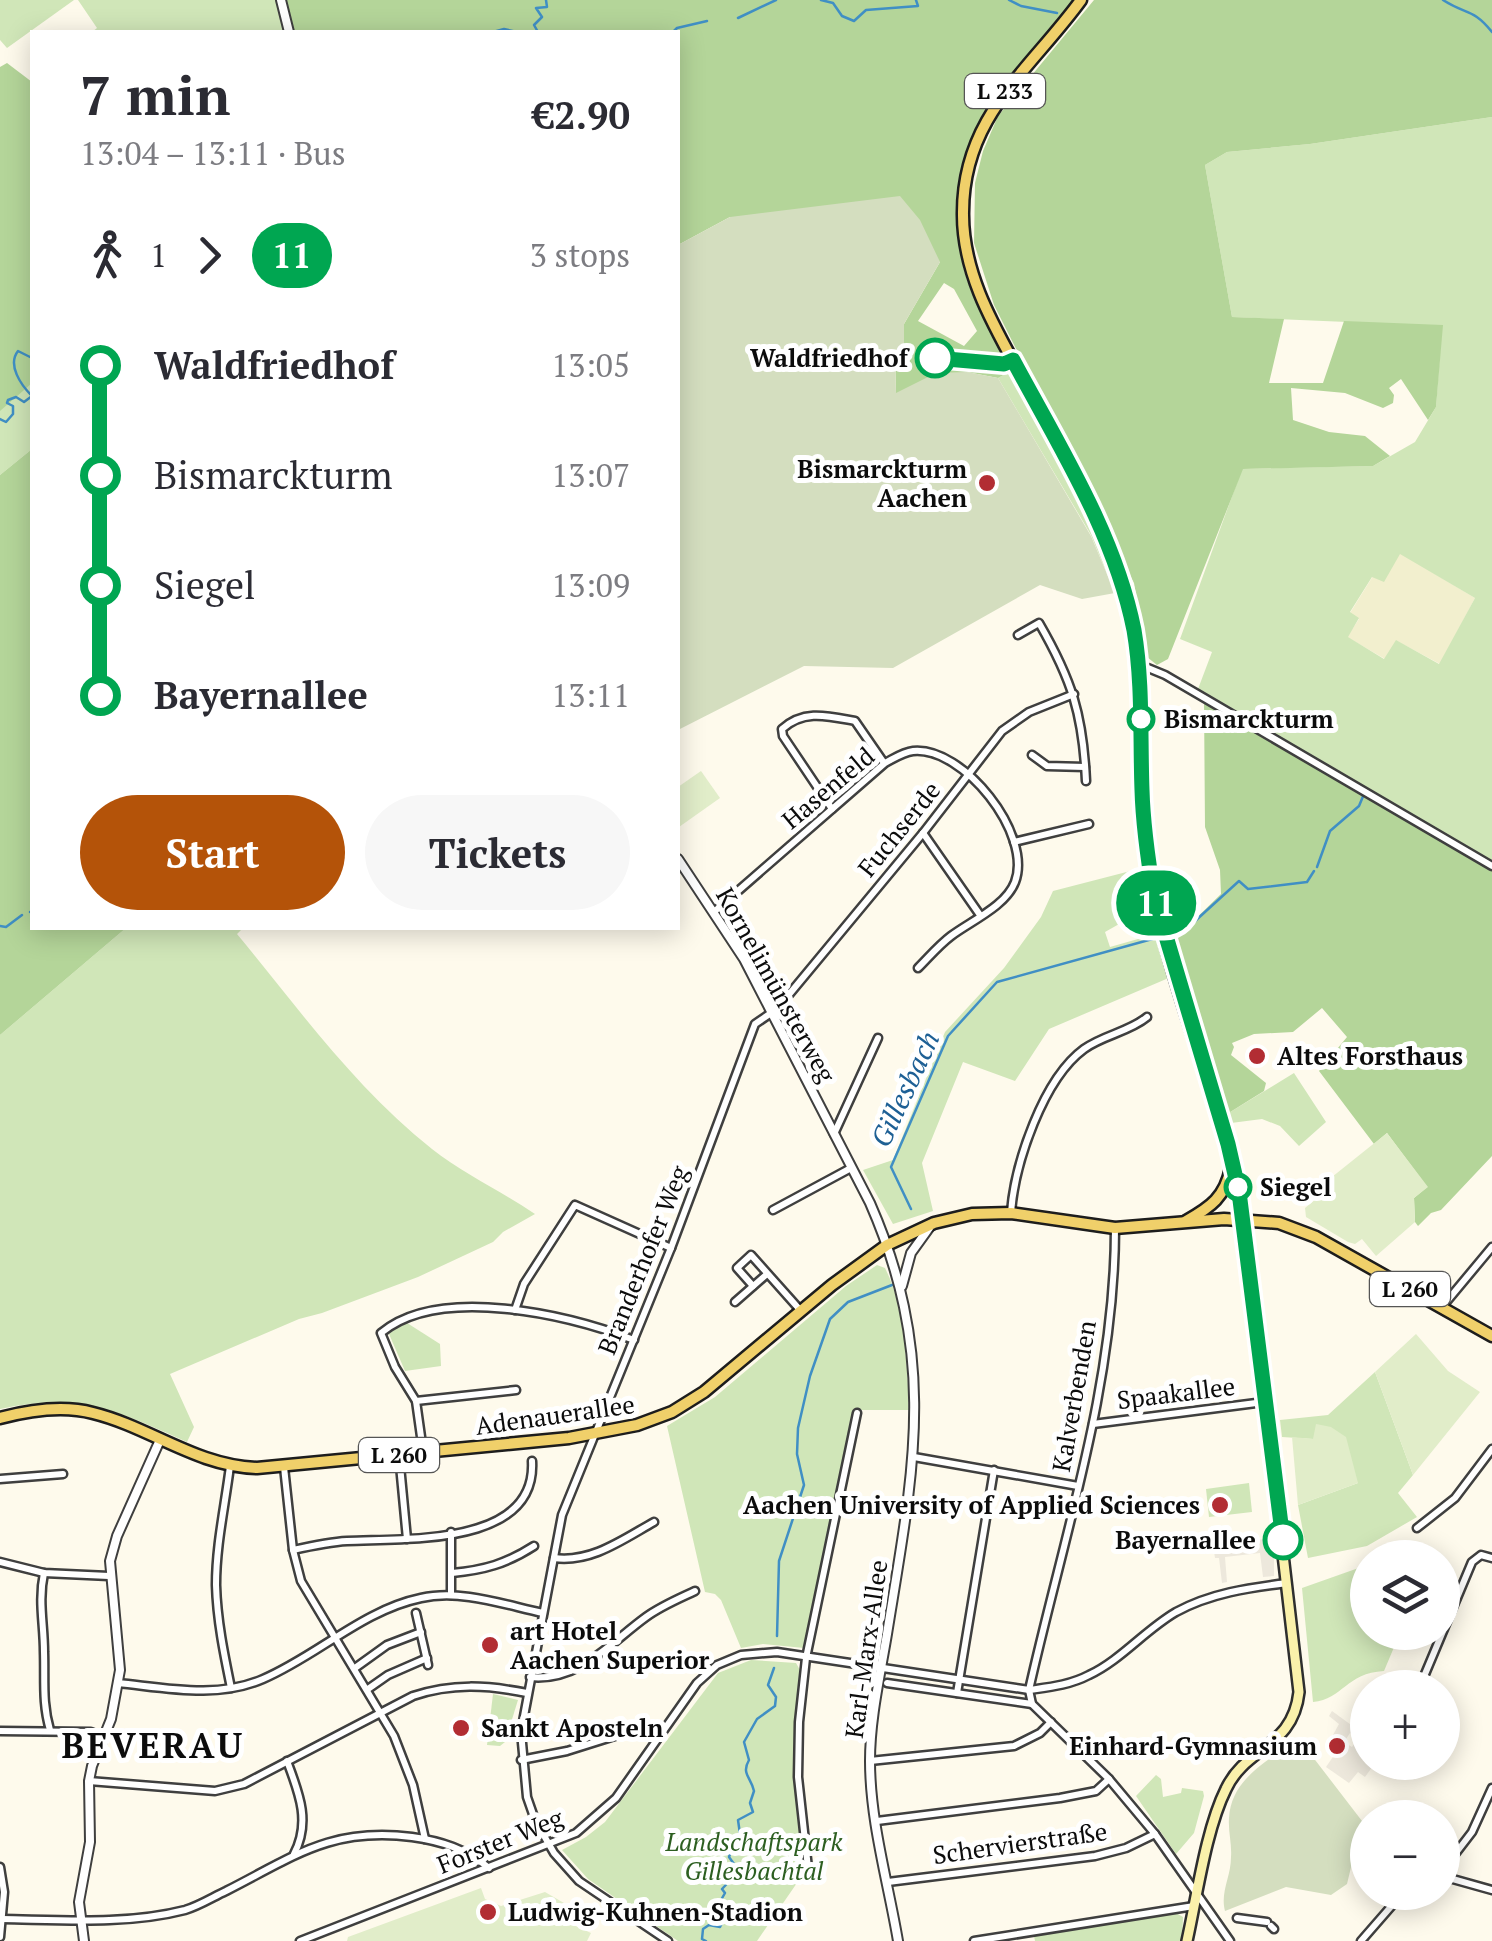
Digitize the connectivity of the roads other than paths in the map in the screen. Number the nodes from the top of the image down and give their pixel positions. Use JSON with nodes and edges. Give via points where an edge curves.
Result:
{"nodes":[{"id":1,"x":282,"y":0,"type":"edge"},
{"id":2,"x":1081,"y":0,"type":"edge"},
{"id":3,"x":289,"y":30,"type":"edge"},
{"id":4,"x":1018,"y":635,"type":"dead end"},
{"id":5,"x":1139,"y":670,"type":"junction"},
{"id":6,"x":1074,"y":694,"type":"junction"},
{"id":7,"x":1032,"y":755,"type":"dead end"},
{"id":8,"x":884,"y":763,"type":"junction"},
{"id":9,"x":1085,"y":767,"type":"junction"},
{"id":10,"x":967,"y":775,"type":"junction"},
{"id":11,"x":1086,"y":781,"type":"dead end"},
{"id":12,"x":832,"y":809,"type":"junction"},
{"id":13,"x":1089,"y":824,"type":"dead end"},
{"id":14,"x":923,"y":833,"type":"junction"},
{"id":15,"x":1014,"y":842,"type":"junction"},
{"id":16,"x":680,"y":862,"type":"edge"},
{"id":17,"x":1492,"y":866,"type":"edge"},
{"id":18,"x":715,"y":911,"type":"junction"},
{"id":19,"x":980,"y":915,"type":"junction"},
{"id":20,"x":918,"y":968,"type":"dead end"},
{"id":21,"x":772,"y":1012,"type":"junction"},
{"id":22,"x":1147,"y":1016,"type":"dead end"},
{"id":23,"x":878,"y":1038,"type":"dead end"},
{"id":24,"x":834,"y":1134,"type":"junction"},
{"id":25,"x":1232,"y":1162,"type":"junction"},
{"id":26,"x":851,"y":1168,"type":"junction"},
{"id":27,"x":772,"y":1210,"type":"dead end"},
{"id":28,"x":1011,"y":1214,"type":"junction"},
{"id":29,"x":1244,"y":1220,"type":"junction"},
{"id":30,"x":934,"y":1222,"type":"junction"},
{"id":31,"x":1181,"y":1224,"type":"junction"},
{"id":32,"x":1115,"y":1228,"type":"junction"},
{"id":33,"x":887,"y":1245,"type":"junction"},
{"id":34,"x":1492,"y":1247,"type":"edge"},
{"id":35,"x":672,"y":1248,"type":"junction"},
{"id":36,"x":767,"y":1274,"type":"junction"},
{"id":37,"x":753,"y":1286,"type":"junction"},
{"id":38,"x":901,"y":1290,"type":"junction"},
{"id":39,"x":735,"y":1302,"type":"dead end"},
{"id":40,"x":1442,"y":1307,"type":"junction"},
{"id":41,"x":514,"y":1310,"type":"junction"},
{"id":42,"x":800,"y":1311,"type":"junction"},
{"id":43,"x":1492,"y":1336,"type":"edge"},
{"id":44,"x":634,"y":1340,"type":"junction"},
{"id":45,"x":516,"y":1390,"type":"dead end"},
{"id":46,"x":416,"y":1401,"type":"junction"},
{"id":47,"x":1264,"y":1402,"type":"junction"},
{"id":48,"x":857,"y":1412,"type":"dead end"},
{"id":49,"x":0,"y":1418,"type":"edge"},
{"id":50,"x":1092,"y":1424,"type":"junction"},
{"id":51,"x":594,"y":1434,"type":"junction"},
{"id":52,"x":160,"y":1440,"type":"junction"},
{"id":53,"x":1492,"y":1449,"type":"edge"},
{"id":54,"x":424,"y":1452,"type":"junction"},
{"id":55,"x":399,"y":1455,"type":"junction"},
{"id":56,"x":914,"y":1457,"type":"junction"},
{"id":57,"x":532,"y":1461,"type":"dead end"},
{"id":58,"x":230,"y":1466,"type":"junction"},
{"id":59,"x":284,"y":1466,"type":"junction"},
{"id":60,"x":994,"y":1470,"type":"junction"},
{"id":61,"x":63,"y":1474,"type":"dead end"},
{"id":62,"x":0,"y":1479,"type":"edge"},
{"id":63,"x":1078,"y":1486,"type":"junction"},
{"id":64,"x":654,"y":1522,"type":"dead end"},
{"id":65,"x":1417,"y":1528,"type":"dead end"},
{"id":66,"x":451,"y":1532,"type":"junction"},
{"id":67,"x":407,"y":1539,"type":"junction"},
{"id":68,"x":534,"y":1546,"type":"dead end"},
{"id":69,"x":293,"y":1550,"type":"junction"},
{"id":70,"x":554,"y":1558,"type":"junction"},
{"id":71,"x":1492,"y":1558,"type":"edge"},
{"id":72,"x":0,"y":1562,"type":"edge"},
{"id":73,"x":452,"y":1572,"type":"junction"},
{"id":74,"x":44,"y":1573,"type":"junction"},
{"id":75,"x":109,"y":1576,"type":"junction"},
{"id":76,"x":1287,"y":1583,"type":"junction"},
{"id":77,"x":695,"y":1592,"type":"dead end"},
{"id":78,"x":450,"y":1596,"type":"junction"},
{"id":79,"x":416,"y":1613,"type":"dead end"},
{"id":80,"x":543,"y":1613,"type":"junction"},
{"id":81,"x":421,"y":1632,"type":"junction"},
{"id":82,"x":336,"y":1638,"type":"junction"},
{"id":83,"x":806,"y":1658,"type":"junction"},
{"id":84,"x":882,"y":1666,"type":"junction"},
{"id":85,"x":355,"y":1668,"type":"junction"},
{"id":86,"x":906,"y":1670,"type":"junction"},
{"id":87,"x":1427,"y":1670,"type":"edge"},
{"id":88,"x":530,"y":1678,"type":"junction"},
{"id":89,"x":960,"y":1678,"type":"junction"},
{"id":90,"x":118,"y":1683,"type":"junction"},
{"id":91,"x":887,"y":1683,"type":"dead end"},
{"id":92,"x":903,"y":1685,"type":"junction"},
{"id":93,"x":231,"y":1688,"type":"junction"},
{"id":94,"x":368,"y":1689,"type":"junction"},
{"id":95,"x":1029,"y":1690,"type":"junction"},
{"id":96,"x":527,"y":1693,"type":"junction"},
{"id":97,"x":958,"y":1693,"type":"junction"},
{"id":98,"x":1032,"y":1704,"type":"junction"},
{"id":99,"x":382,"y":1712,"type":"junction"},
{"id":100,"x":1051,"y":1722,"type":"junction"},
{"id":101,"x":50,"y":1730,"type":"junction"},
{"id":102,"x":0,"y":1731,"type":"edge"},
{"id":103,"x":661,"y":1735,"type":"junction"},
{"id":104,"x":103,"y":1737,"type":"junction"},
{"id":105,"x":521,"y":1760,"type":"junction"},
{"id":106,"x":287,"y":1761,"type":"junction"},
{"id":107,"x":870,"y":1761,"type":"junction"},
{"id":108,"x":1109,"y":1779,"type":"junction"},
{"id":109,"x":89,"y":1781,"type":"junction"},
{"id":110,"x":1492,"y":1788,"type":"edge"},
{"id":111,"x":877,"y":1821,"type":"junction"},
{"id":112,"x":1155,"y":1834,"type":"junction"},
{"id":113,"x":425,"y":1839,"type":"junction"},
{"id":114,"x":549,"y":1846,"type":"junction"},
{"id":115,"x":1460,"y":1849,"type":"edge"},
{"id":116,"x":294,"y":1855,"type":"junction"},
{"id":117,"x":1205,"y":1864,"type":"junction"},
{"id":118,"x":0,"y":1867,"type":"edge"},
{"id":119,"x":488,"y":1868,"type":"junction"},
{"id":120,"x":1179,"y":1868,"type":"junction"},
{"id":121,"x":809,"y":1876,"type":"dead end"},
{"id":122,"x":1460,"y":1880,"type":"edge"},
{"id":123,"x":888,"y":1882,"type":"junction"},
{"id":124,"x":1492,"y":1890,"type":"edge"},
{"id":125,"x":1198,"y":1893,"type":"junction"},
{"id":126,"x":1195,"y":1906,"type":"junction"},
{"id":127,"x":1388,"y":1910,"type":"edge"},
{"id":128,"x":1213,"y":1914,"type":"junction"},
{"id":129,"x":1224,"y":1916,"type":"dead end"},
{"id":130,"x":1237,"y":1918,"type":"dead end"},
{"id":131,"x":2,"y":1920,"type":"junction"},
{"id":132,"x":80,"y":1920,"type":"junction"},
{"id":133,"x":1270,"y":1926,"type":"dead end"},
{"id":134,"x":0,"y":1937,"type":"edge"},
{"id":135,"x":84,"y":1941,"type":"edge"},
{"id":136,"x":300,"y":1941,"type":"edge"},
{"id":137,"x":668,"y":1941,"type":"edge"},
{"id":138,"x":898,"y":1941,"type":"edge"},
{"id":139,"x":974,"y":1941,"type":"edge"},
{"id":140,"x":1186,"y":1941,"type":"edge"},
{"id":141,"x":1230,"y":1941,"type":"edge"},
{"id":142,"x":1361,"y":1941,"type":"edge"}],
"edges":[{"from":1,"to":3,"type":"street"},
{"from":2,"to":5,"type":"main road","number":"L 233","via":[[1004,92],[982,129],[965,182],[964,237],[980,296],[1114,561]]},
{"from":4,"to":6,"type":"street","via":[[1039,623]]},
{"from":5,"to":17,"type":"street","via":[[1155,669]]},
{"from":5,"to":25,"type":"main road","number":"L 233","via":[[1144,823],[1154,896]]},
{"from":6,"to":9,"type":"street"},
{"from":6,"to":10,"type":"street","name":"Fuchserde","via":[[1002,731]]},
{"from":7,"to":9,"type":"street","via":[[1047,766]]},
{"from":8,"to":10,"type":"street","name":"Hasenfeld","via":[[913,751],[930,753]]},
{"from":8,"to":12,"type":"street","name":"Hasenfeld"},
{"from":8,"to":12,"type":"street","via":[[855,721],[810,714],[787,724],[784,736]]},
{"from":9,"to":11,"type":"street"},
{"from":10,"to":14,"type":"street","name":"Fuchserde"},
{"from":10,"to":15,"type":"street","name":"Hasenfeld","via":[[997,806]]},
{"from":12,"to":18,"type":"street","name":"Hasenfeld"},
{"from":13,"to":15,"type":"street"},
{"from":14,"to":19,"type":"street"},
{"from":14,"to":21,"type":"street","name":"Fuchserde"},
{"from":15,"to":19,"type":"street","via":[[1013,888]]},
{"from":16,"to":18,"type":"street","name":"Kornelimünsterweg"},
{"from":18,"to":21,"type":"street","name":"Kornelimünsterweg"},
{"from":19,"to":20,"type":"street"},
{"from":21,"to":24,"type":"street","name":"Kornelimünsterweg"},
{"from":21,"to":35,"type":"street","name":"Branderhofer Weg","via":[[758,1020],[744,1052]]},
{"from":22,"to":28,"type":"street","via":[[1086,1047],[1059,1074],[1017,1175]]},
{"from":23,"to":24,"type":"street","name":"Kornelimünsterweg"},
{"from":24,"to":26,"type":"street","name":"Kornelimünsterweg"},
{"from":25,"to":29,"type":"main road","number":"L 233"},
{"from":25,"to":31,"type":"main road","via":[[1217,1202]]},
{"from":26,"to":27,"type":"street"},
{"from":26,"to":33,"type":"street","name":"Kornelimünsterweg"},
{"from":28,"to":30,"type":"main road","name":"Adenauerallee","number":"L 260"},
{"from":28,"to":32,"type":"main road","name":"Adenauerallee","number":"L 260"},
{"from":29,"to":31,"type":"main road","name":"Adenauerallee","number":"L 260"},
{"from":29,"to":40,"type":"main road","number":"L 260","via":[[1305,1232]]},
{"from":29,"to":47,"type":"main road","number":"L 233"},
{"from":30,"to":33,"type":"main road","name":"Adenauerallee","number":"L 260"},
{"from":30,"to":38,"type":"street","via":[[910,1253]]},
{"from":31,"to":32,"type":"main road","name":"Adenauerallee","number":"L 260"},
{"from":32,"to":50,"type":"street","name":"Kalverbenden","via":[[1108,1331]]},
{"from":33,"to":38,"type":"street","name":"Karl-Marx-Allee"},
{"from":33,"to":42,"type":"main road","name":"Adenauerallee","number":"L 260"},
{"from":34,"to":40,"type":"street"},
{"from":35,"to":41,"type":"street","via":[[575,1205]]},
{"from":35,"to":44,"type":"street","name":"Branderhofer Weg"},
{"from":36,"to":37,"type":"street"},
{"from":36,"to":37,"type":"street","via":[[751,1255],[736,1268]]},
{"from":36,"to":42,"type":"street"},
{"from":37,"to":39,"type":"street"},
{"from":38,"to":56,"type":"street","name":"Karl-Marx-Allee","via":[[915,1384]]},
{"from":40,"to":43,"type":"main road","number":"L 260"},
{"from":41,"to":44,"type":"street"},
{"from":41,"to":46,"type":"street","via":[[417,1313],[381,1333]]},
{"from":42,"to":51,"type":"main road","name":"Adenauerallee","number":"L 260","via":[[687,1404]]},
{"from":44,"to":51,"type":"street","name":"Branderhofer Weg"},
{"from":45,"to":46,"type":"street"},
{"from":46,"to":54,"type":"street"},
{"from":47,"to":50,"type":"street","name":"Spaakallee"},
{"from":47,"to":76,"type":"main road","number":"L 233"},
{"from":48,"to":83,"type":"street"},
{"from":49,"to":52,"type":"main road","name":"Adenauerallee","number":"L 260","via":[[75,1409]]},
{"from":50,"to":63,"type":"street","name":"Kalverbenden"},
{"from":51,"to":54,"type":"main road","name":"Adenauerallee","number":"L 260"},
{"from":51,"to":70,"type":"street","name":"Branderhofer Weg","via":[[562,1515]]},
{"from":52,"to":58,"type":"main road","name":"Adenauerallee","number":"L 260"},
{"from":52,"to":75,"type":"street","via":[[112,1547]]},
{"from":53,"to":65,"type":"street","via":[[1455,1498]]},
{"from":54,"to":55,"type":"main road","name":"Adenauerallee","number":"L 260"},
{"from":55,"to":59,"type":"main road","name":"Adenauerallee","number":"L 260"},
{"from":55,"to":67,"type":"street"},
{"from":56,"to":60,"type":"street"},
{"from":56,"to":84,"type":"street","name":"Karl-Marx-Allee"},
{"from":57,"to":66,"type":"street","via":[[532,1486],[511,1513],[488,1526]]},
{"from":58,"to":59,"type":"main road","name":"Adenauerallee","number":"L 260"},
{"from":58,"to":93,"type":"street","via":[[216,1585]]},
{"from":59,"to":69,"type":"street"},
{"from":60,"to":63,"type":"street"},
{"from":60,"to":89,"type":"street"},
{"from":61,"to":62,"type":"street"},
{"from":63,"to":95,"type":"street","name":"Kalverbenden"},
{"from":64,"to":70,"type":"street","via":[[583,1558]]},
{"from":66,"to":67,"type":"street"},
{"from":66,"to":73,"type":"street"},
{"from":67,"to":69,"type":"street"},
{"from":68,"to":73,"type":"street","via":[[509,1562]]},
{"from":69,"to":82,"type":"street","via":[[301,1581]]},
{"from":70,"to":80,"type":"street","name":"Branderhofer Weg"},
{"from":71,"to":87,"type":"street","via":[[1472,1562]]},
{"from":72,"to":74,"type":"street"},
{"from":73,"to":78,"type":"street"},
{"from":74,"to":75,"type":"street"},
{"from":74,"to":101,"type":"street","via":[[43,1707]]},
{"from":75,"to":90,"type":"street"},
{"from":76,"to":95,"type":"street","via":[[1229,1591],[1188,1606],[1097,1671]]},
{"from":76,"to":117,"type":"main road","number":"L 233","via":[[1298,1704],[1281,1736],[1231,1778]]},
{"from":77,"to":88,"type":"street","via":[[646,1617],[575,1670]]},
{"from":78,"to":80,"type":"street"},
{"from":78,"to":82,"type":"street","via":[[396,1606]]},
{"from":79,"to":81,"type":"street"},
{"from":80,"to":88,"type":"street","name":"Branderhofer Weg"},
{"from":81,"to":85,"type":"street"},
{"from":81,"to":94,"type":"street","via":[[428,1661]]},
{"from":82,"to":85,"type":"street"},
{"from":82,"to":93,"type":"street","via":[[262,1680]]},
{"from":83,"to":84,"type":"street","name":"Forster Weg"},
{"from":83,"to":103,"type":"street","name":"Forster Weg","via":[[760,1651],[717,1665]]},
{"from":83,"to":121,"type":"street","via":[[798,1777]]},
{"from":84,"to":86,"type":"street","name":"Forster Weg"},
{"from":84,"to":107,"type":"street","name":"Karl-Marx-Allee"},
{"from":85,"to":94,"type":"street"},
{"from":86,"to":89,"type":"street","name":"Forster Weg"},
{"from":86,"to":92,"type":"street"},
{"from":88,"to":96,"type":"street","name":"Branderhofer Weg"},
{"from":89,"to":95,"type":"street","name":"Forster Weg"},
{"from":89,"to":97,"type":"street"},
{"from":90,"to":93,"type":"street","via":[[184,1691]]},
{"from":90,"to":104,"type":"street"},
{"from":91,"to":92,"type":"street"},
{"from":92,"to":97,"type":"street"},
{"from":94,"to":99,"type":"street"},
{"from":95,"to":98,"type":"street","name":"Kalverbenden"},
{"from":96,"to":99,"type":"street","via":[[452,1686]]},
{"from":96,"to":105,"type":"street","name":"Branderhofer Weg"},
{"from":97,"to":98,"type":"street"},
{"from":98,"to":100,"type":"street"},
{"from":99,"to":106,"type":"street"},
{"from":99,"to":113,"type":"street","via":[[413,1785]]},
{"from":100,"to":107,"type":"street","via":[[1014,1746]]},
{"from":100,"to":108,"type":"street"},
{"from":101,"to":102,"type":"street"},
{"from":101,"to":104,"type":"street"},
{"from":103,"to":105,"type":"street","via":[[637,1729]]},
{"from":103,"to":114,"type":"street","name":"Forster Weg","via":[[604,1812]]},
{"from":104,"to":109,"type":"street"},
{"from":105,"to":114,"type":"street","name":"Branderhofer Weg","via":[[527,1796]]},
{"from":106,"to":109,"type":"street","via":[[215,1791]]},
{"from":106,"to":116,"type":"street","via":[[304,1819]]},
{"from":107,"to":111,"type":"street","name":"Karl-Marx-Allee"},
{"from":108,"to":111,"type":"street","via":[[1096,1791]]},
{"from":108,"to":112,"type":"street"},
{"from":109,"to":132,"type":"street"},
{"from":110,"to":115,"type":"street"},
{"from":111,"to":123,"type":"street","name":"Karl-Marx-Allee"},
{"from":112,"to":120,"type":"street"},
{"from":112,"to":123,"type":"street","name":"Schervierstraße","via":[[1095,1856]]},
{"from":113,"to":116,"type":"street","via":[[349,1836]]},
{"from":113,"to":119,"type":"street","via":[[462,1850]]},
{"from":114,"to":119,"type":"street","name":"Forster Weg"},
{"from":114,"to":137,"type":"street","name":"Branderhofer Weg","via":[[578,1881]]},
{"from":116,"to":132,"type":"street","via":[[190,1908]]},
{"from":117,"to":120,"type":"street"},
{"from":117,"to":125,"type":"main road","number":"L 233"},
{"from":118,"to":131,"type":"street"},
{"from":119,"to":136,"type":"street","name":"Forster Weg"},
{"from":120,"to":125,"type":"street"},
{"from":122,"to":124,"type":"street"},
{"from":123,"to":138,"type":"street","name":"Karl-Marx-Allee"},
{"from":125,"to":126,"type":"main road","number":"L 233"},
{"from":125,"to":128,"type":"street"},
{"from":126,"to":139,"type":"street"},
{"from":126,"to":140,"type":"main road","number":"L 233"},
{"from":127,"to":142,"type":"street"},
{"from":128,"to":129,"type":"street"},
{"from":128,"to":141,"type":"street"},
{"from":130,"to":133,"type":"street"},
{"from":131,"to":132,"type":"street"},
{"from":131,"to":134,"type":"street"},
{"from":132,"to":135,"type":"street"}]}
